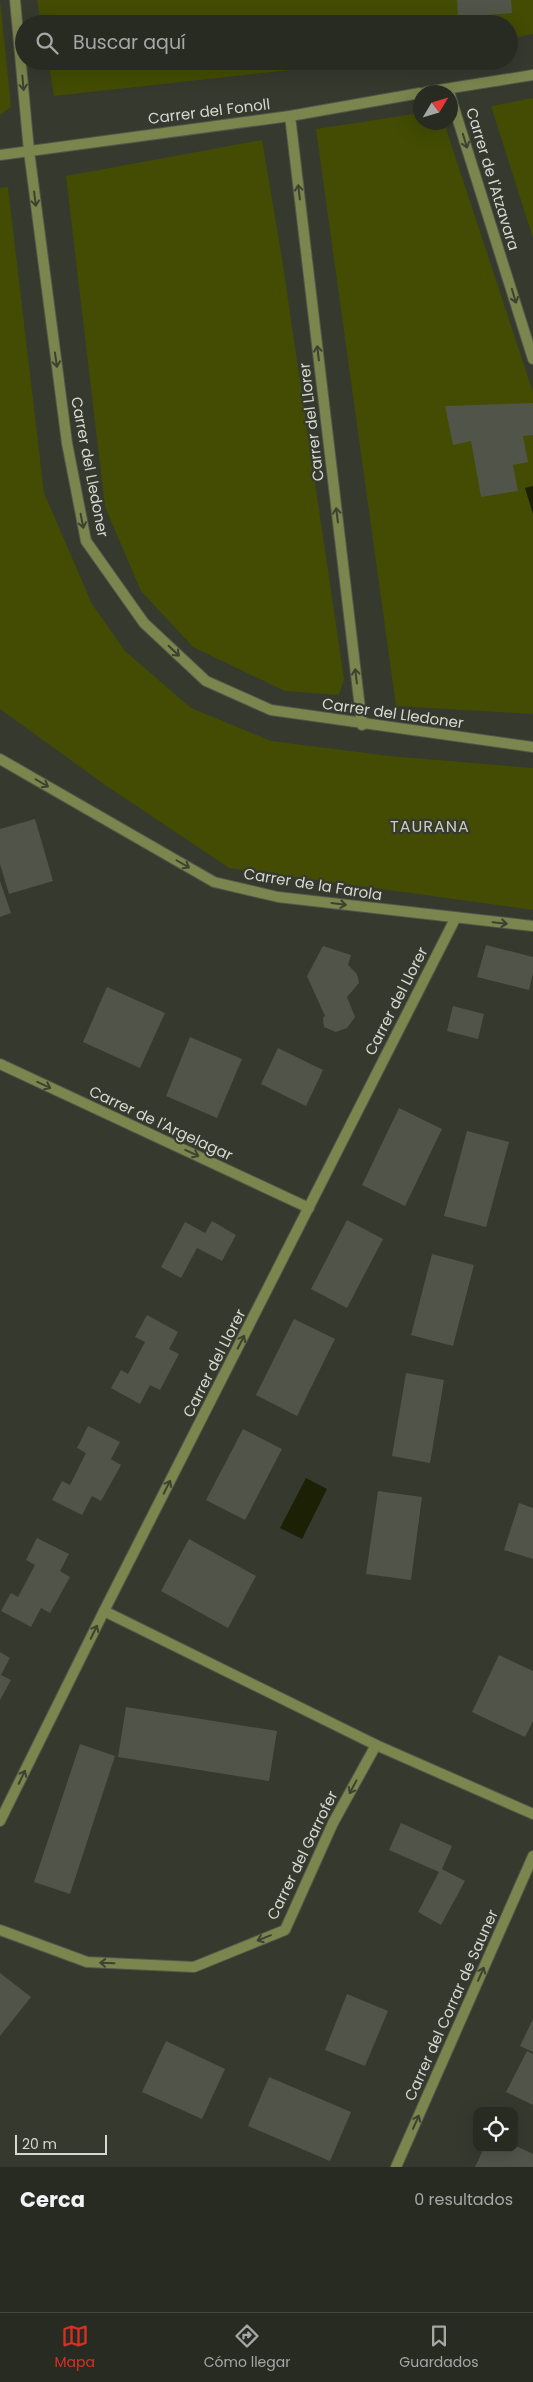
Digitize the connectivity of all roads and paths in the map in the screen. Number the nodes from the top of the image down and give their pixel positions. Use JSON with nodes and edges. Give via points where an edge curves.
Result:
{"nodes":[{"id":1,"x":16,"y":0,"type":"edge"},
{"id":2,"x":17,"y":15,"type":"edge"},
{"id":3,"x":22,"y":70,"type":"edge"},
{"id":4,"x":533,"y":75,"type":"edge"},
{"id":5,"x":458,"y":90,"type":"edge"},
{"id":6,"x":413,"y":94,"type":"edge"},
{"id":7,"x":290,"y":116,"type":"junction"},
{"id":8,"x":458,"y":118,"type":"edge"},
{"id":9,"x":29,"y":151,"type":"junction"},
{"id":10,"x":0,"y":155,"type":"edge"},
{"id":11,"x":533,"y":359,"type":"edge"},
{"id":12,"x":362,"y":725,"type":"junction"},
{"id":13,"x":533,"y":747,"type":"edge"},
{"id":14,"x":0,"y":759,"type":"edge"},
{"id":15,"x":455,"y":918,"type":"junction"},
{"id":16,"x":533,"y":926,"type":"edge"},
{"id":17,"x":0,"y":1064,"type":"edge"},
{"id":18,"x":309,"y":1208,"type":"junction"},
{"id":19,"x":104,"y":1611,"type":"junction"},
{"id":20,"x":376,"y":1744,"type":"junction"},
{"id":21,"x":533,"y":1814,"type":"edge"},
{"id":22,"x":0,"y":1821,"type":"edge"},
{"id":23,"x":533,"y":1856,"type":"edge"},
{"id":24,"x":0,"y":1930,"type":"edge"},
{"id":25,"x":396,"y":2167,"type":"edge"}],
"edges":[{"from":1,"to":2,"type":"street","name":"Carrer del Lledoner","one_way":true},
{"from":3,"to":9,"type":"street","name":"Carrer del Lledoner","one_way":true},
{"from":4,"to":5,"type":"street"},
{"from":6,"to":7,"type":"street","name":"Carrer del Fonoll"},
{"from":7,"to":9,"type":"street","name":"Carrer del Fonoll"},
{"from":12,"to":7,"type":"street","name":"Carrer del Llorer","one_way":true},
{"from":8,"to":11,"type":"street","name":"Carrer de l'Atzavara","one_way":true},
{"from":9,"to":10,"type":"street","name":"Carrer del Fonoll"},
{"from":9,"to":12,"type":"street","name":"Carrer del Lledoner","one_way":true,"via":[[67,443],[86,541],[144,623],[206,682],[271,710]]},
{"from":12,"to":13,"type":"street","name":"Carrer del Lledoner"},
{"from":14,"to":15,"type":"street","name":"Carrer de la Farola","one_way":true,"via":[[214,882],[278,897]]},
{"from":15,"to":16,"type":"street","name":"Carrer de la Farola","one_way":true},
{"from":15,"to":18,"type":"street","name":"Carrer del Llorer"},
{"from":17,"to":18,"type":"street","name":"Carrer de l'Argelagar","one_way":true},
{"from":19,"to":18,"type":"street","name":"Carrer del Llorer","one_way":true},
{"from":19,"to":20,"type":"street"},
{"from":22,"to":19,"type":"street","name":"Carrer del Llorer","one_way":true},
{"from":20,"to":21,"type":"street"},
{"from":20,"to":24,"type":"street","name":"Carrer del Garrofer","one_way":true,"via":[[333,1823],[285,1930],[194,1967],[87,1962]]},
{"from":25,"to":23,"type":"street","name":"Carrer del Corrar de Sauner","one_way":true}]}
